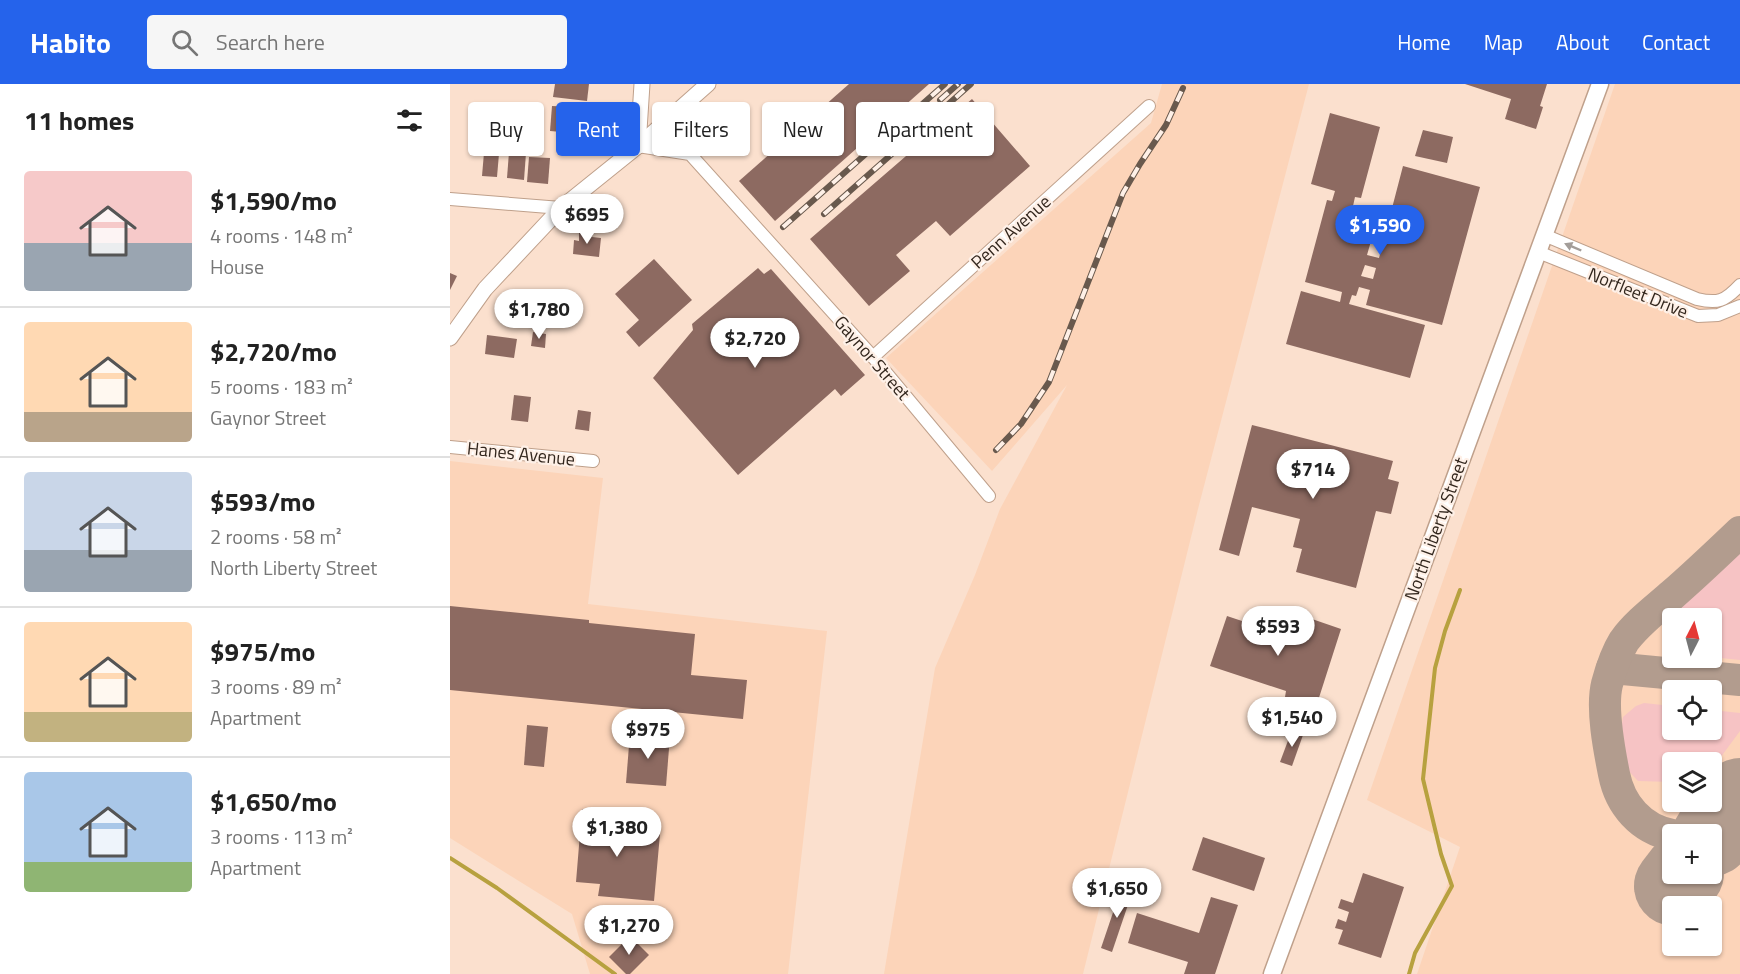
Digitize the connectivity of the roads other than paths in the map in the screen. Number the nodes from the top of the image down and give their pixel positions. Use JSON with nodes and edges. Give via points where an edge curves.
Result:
{"nodes":[{"id":1,"x":642,"y":84,"type":"edge"},
{"id":2,"x":708,"y":84,"type":"edge"},
{"id":3,"x":1600,"y":84,"type":"edge"},
{"id":4,"x":1149,"y":106,"type":"dead end"},
{"id":5,"x":640,"y":115,"type":"edge"},
{"id":6,"x":640,"y":144,"type":"edge"},
{"id":7,"x":640,"y":146,"type":"edge"},
{"id":8,"x":626,"y":156,"type":"edge"},
{"id":9,"x":450,"y":199,"type":"edge"},
{"id":10,"x":561,"y":208,"type":"junction"},
{"id":11,"x":1544,"y":235,"type":"junction"},
{"id":12,"x":1538,"y":252,"type":"junction"},
{"id":13,"x":1608,"y":262,"type":"junction"},
{"id":14,"x":1602,"y":278,"type":"junction"},
{"id":15,"x":1740,"y":285,"type":"edge"},
{"id":16,"x":1697,"y":299,"type":"junction"},
{"id":17,"x":1740,"y":306,"type":"edge"},
{"id":18,"x":1692,"y":314,"type":"junction"},
{"id":19,"x":450,"y":338,"type":"edge"},
{"id":20,"x":873,"y":357,"type":"junction"},
{"id":21,"x":450,"y":447,"type":"edge"},
{"id":22,"x":593,"y":461,"type":"dead end"},
{"id":23,"x":989,"y":496,"type":"dead end"},
{"id":24,"x":1272,"y":974,"type":"edge"}],
"edges":[{"from":1,"to":5,"type":"street"},
{"from":2,"to":6,"type":"street"},
{"from":3,"to":11,"type":"main road","name":"North Liberty Street"},
{"from":4,"to":20,"type":"street","name":"Penn Avenue"},
{"from":7,"to":20,"type":"street","name":"Gaynor Street","via":[[690,154]]},
{"from":8,"to":10,"type":"street"},
{"from":9,"to":10,"type":"street"},
{"from":10,"to":19,"type":"street","via":[[485,289]]},
{"from":11,"to":12,"type":"main road","name":"North Liberty Street"},
{"from":13,"to":11,"type":"street","name":"Norfleet Drive","one_way":true},
{"from":12,"to":14,"type":"street","name":"Norfleet Drive"},
{"from":12,"to":24,"type":"main road","name":"North Liberty Street"},
{"from":13,"to":14,"type":"street"},
{"from":13,"to":16,"type":"street","name":"Norfleet Drive"},
{"from":14,"to":18,"type":"street","name":"Norfleet Drive"},
{"from":15,"to":16,"type":"street","name":"Norfleet Drive","via":[[1714,303]]},
{"from":16,"to":18,"type":"street"},
{"from":17,"to":18,"type":"street","name":"Norfleet Drive","via":[[1718,315]]},
{"from":20,"to":23,"type":"street","name":"Gaynor Street"},
{"from":21,"to":22,"type":"street","name":"Hanes Avenue"}]}
